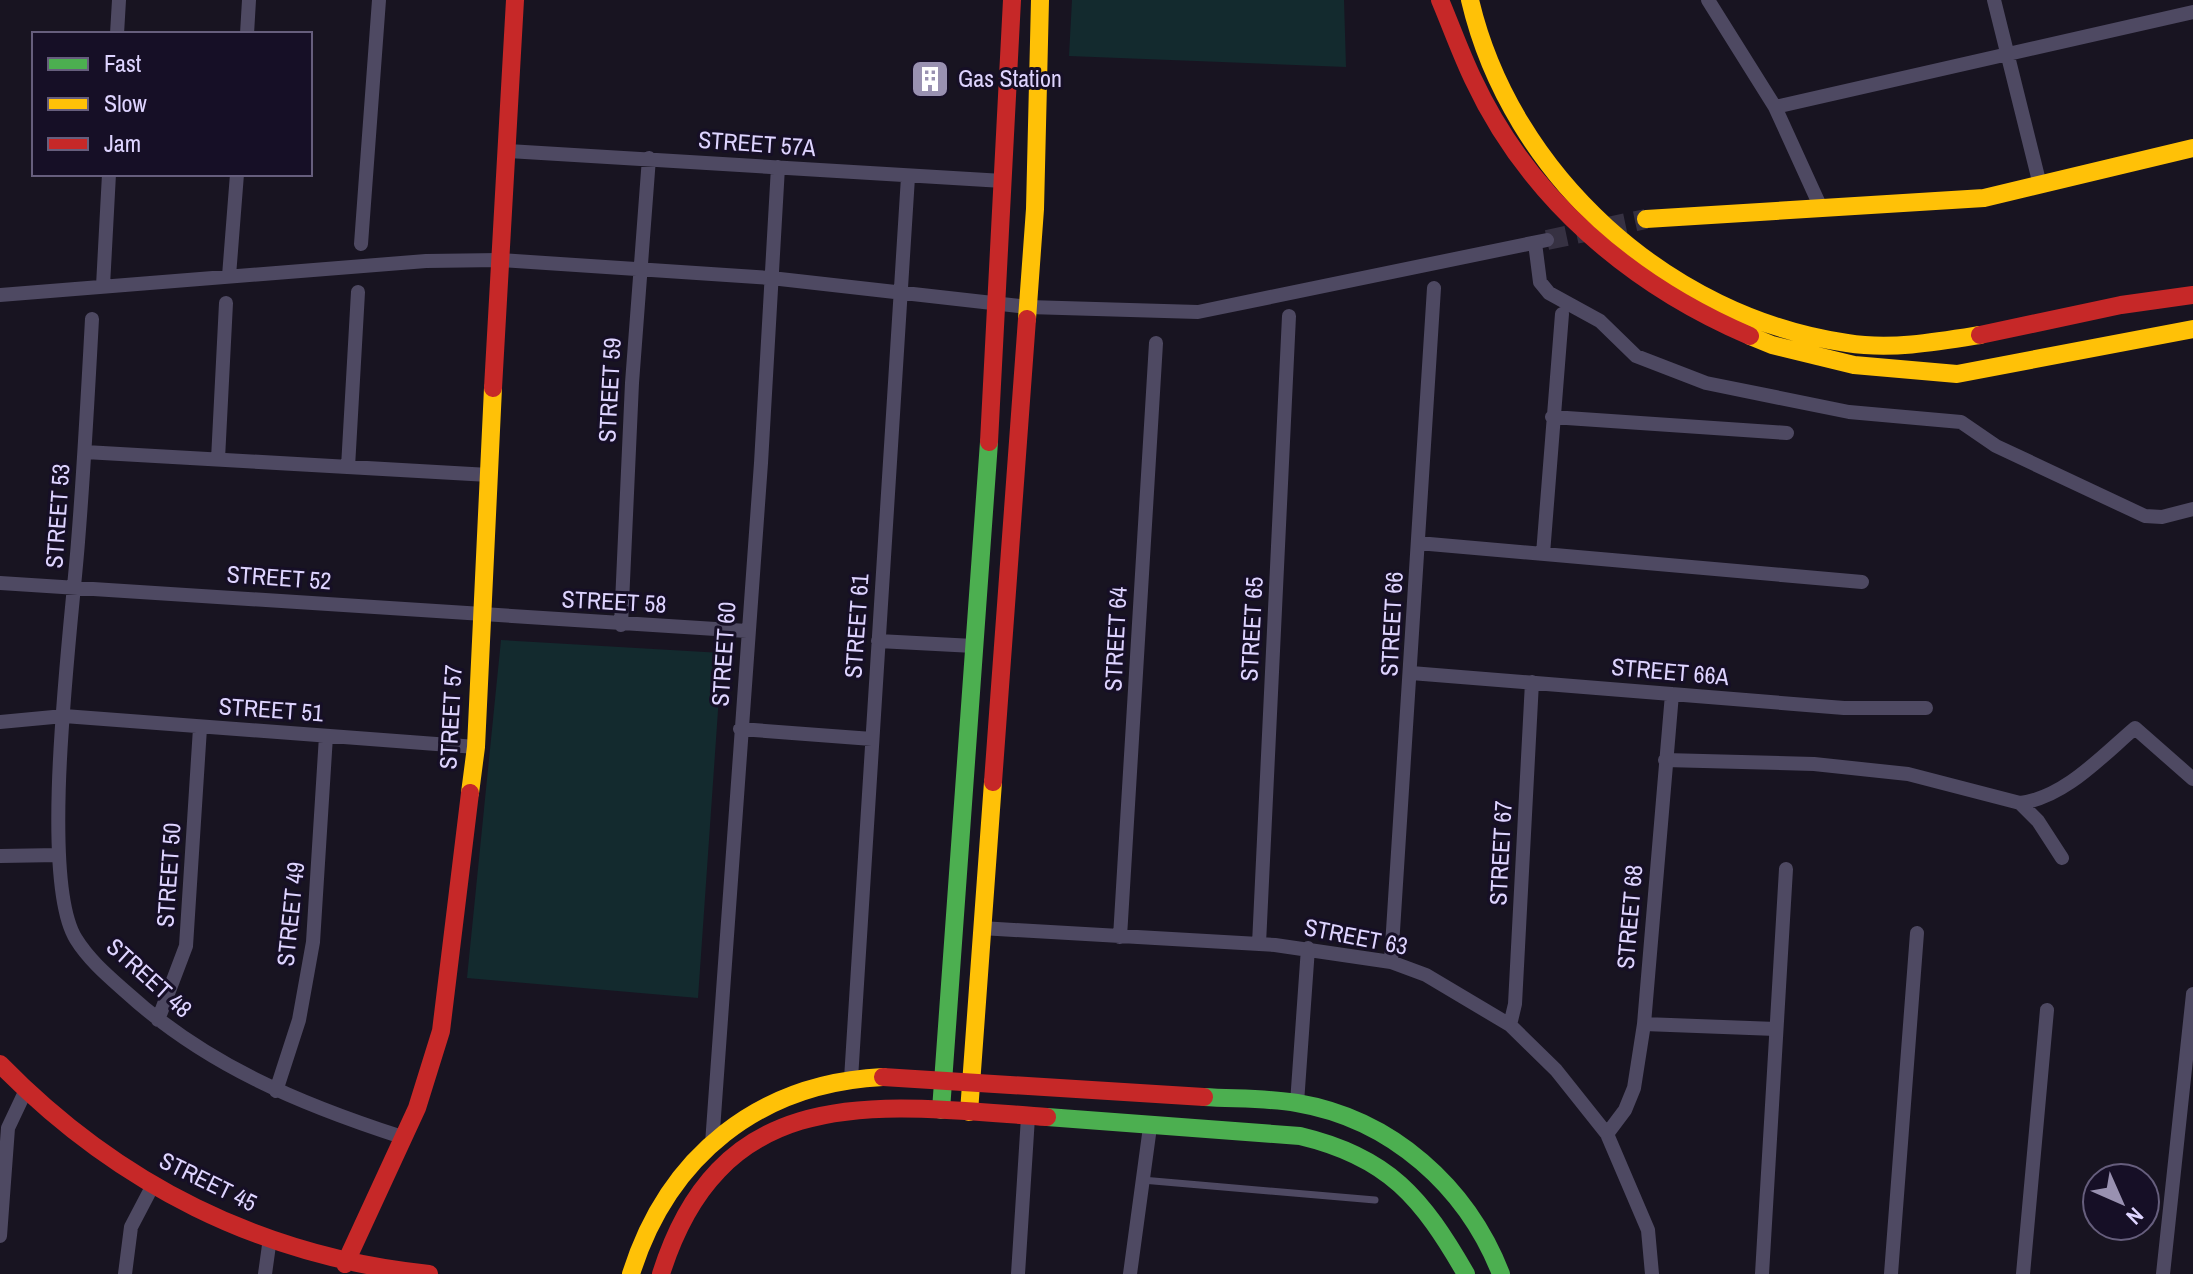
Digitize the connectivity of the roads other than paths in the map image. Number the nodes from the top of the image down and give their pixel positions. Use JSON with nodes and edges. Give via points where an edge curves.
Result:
{"nodes":[{"id":1,"x":119,"y":0,"type":"edge"},
{"id":2,"x":249,"y":0,"type":"edge"},
{"id":3,"x":379,"y":0,"type":"edge"},
{"id":4,"x":515,"y":0,"type":"edge"},
{"id":5,"x":1012,"y":0,"type":"edge"},
{"id":6,"x":1040,"y":0,"type":"edge"},
{"id":7,"x":1440,"y":0,"type":"edge"},
{"id":8,"x":1470,"y":0,"type":"edge"},
{"id":9,"x":1708,"y":0,"type":"edge"},
{"id":10,"x":1994,"y":0,"type":"edge"},
{"id":11,"x":2193,"y":12,"type":"edge"},
{"id":12,"x":117,"y":32,"type":"edge"},
{"id":13,"x":247,"y":32,"type":"edge"},
{"id":14,"x":2008,"y":54,"type":"junction"},
{"id":15,"x":1775,"y":107,"type":"junction"},
{"id":16,"x":2193,"y":148,"type":"edge"},
{"id":17,"x":508,"y":151,"type":"junction"},
{"id":18,"x":649,"y":158,"type":"junction"},
{"id":19,"x":778,"y":167,"type":"junction"},
{"id":20,"x":109,"y":176,"type":"edge"},
{"id":21,"x":237,"y":176,"type":"edge"},
{"id":22,"x":908,"y":177,"type":"junction"},
{"id":23,"x":1003,"y":181,"type":"junction"},
{"id":24,"x":2040,"y":185,"type":"junction"},
{"id":25,"x":1821,"y":208,"type":"junction"},
{"id":26,"x":1646,"y":219,"type":"tunnel mouth"},
{"id":27,"x":361,"y":244,"type":"dead end"},
{"id":28,"x":500,"y":260,"type":"junction"},
{"id":29,"x":640,"y":267,"type":"junction"},
{"id":30,"x":229,"y":276,"type":"junction"},
{"id":31,"x":771,"y":278,"type":"junction"},
{"id":32,"x":103,"y":286,"type":"junction"},
{"id":33,"x":1434,"y":288,"type":"dead end"},
{"id":34,"x":900,"y":291,"type":"junction"},
{"id":35,"x":358,"y":292,"type":"dead end"},
{"id":36,"x":0,"y":295,"type":"edge"},
{"id":37,"x":2193,"y":295,"type":"edge"},
{"id":38,"x":226,"y":303,"type":"dead end"},
{"id":39,"x":999,"y":303,"type":"junction"},
{"id":40,"x":1028,"y":307,"type":"junction"},
{"id":41,"x":1562,"y":314,"type":"dead end"},
{"id":42,"x":1289,"y":316,"type":"dead end"},
{"id":43,"x":92,"y":319,"type":"dead end"},
{"id":44,"x":2193,"y":329,"type":"edge"},
{"id":45,"x":1156,"y":343,"type":"dead end"},
{"id":46,"x":1552,"y":417,"type":"junction"},
{"id":47,"x":1787,"y":433,"type":"dead end"},
{"id":48,"x":85,"y":452,"type":"junction"},
{"id":49,"x":218,"y":459,"type":"junction"},
{"id":50,"x":348,"y":467,"type":"junction"},
{"id":51,"x":489,"y":475,"type":"junction"},
{"id":52,"x":2193,"y":509,"type":"edge"},
{"id":53,"x":1418,"y":543,"type":"junction"},
{"id":54,"x":1543,"y":554,"type":"junction"},
{"id":55,"x":1862,"y":582,"type":"dead end"},
{"id":56,"x":0,"y":583,"type":"edge"},
{"id":57,"x":75,"y":585,"type":"junction"},
{"id":58,"x":480,"y":615,"type":"junction"},
{"id":59,"x":621,"y":625,"type":"junction"},
{"id":60,"x":747,"y":631,"type":"junction"},
{"id":61,"x":878,"y":641,"type":"junction"},
{"id":62,"x":974,"y":646,"type":"junction"},
{"id":63,"x":1411,"y":673,"type":"junction"},
{"id":64,"x":1532,"y":682,"type":"junction"},
{"id":65,"x":1672,"y":694,"type":"junction"},
{"id":66,"x":1926,"y":708,"type":"dead end"},
{"id":67,"x":64,"y":716,"type":"junction"},
{"id":68,"x":0,"y":722,"type":"edge"},
{"id":69,"x":200,"y":728,"type":"junction"},
{"id":70,"x":740,"y":729,"type":"junction"},
{"id":71,"x":326,"y":736,"type":"junction"},
{"id":72,"x":872,"y":739,"type":"junction"},
{"id":73,"x":476,"y":747,"type":"junction"},
{"id":74,"x":1665,"y":760,"type":"junction"},
{"id":75,"x":2193,"y":779,"type":"edge"},
{"id":76,"x":2020,"y":803,"type":"junction"},
{"id":77,"x":59,"y":855,"type":"junction"},
{"id":78,"x":0,"y":856,"type":"edge"},
{"id":79,"x":2062,"y":858,"type":"dead end"},
{"id":80,"x":1786,"y":869,"type":"dead end"},
{"id":81,"x":981,"y":928,"type":"junction"},
{"id":82,"x":1917,"y":933,"type":"dead end"},
{"id":83,"x":1120,"y":937,"type":"junction"},
{"id":84,"x":1259,"y":944,"type":"junction"},
{"id":85,"x":1308,"y":948,"type":"junction"},
{"id":86,"x":1391,"y":962,"type":"junction"},
{"id":87,"x":2193,"y":994,"type":"edge"},
{"id":88,"x":2047,"y":1010,"type":"dead end"},
{"id":89,"x":158,"y":1020,"type":"junction"},
{"id":90,"x":1644,"y":1024,"type":"junction"},
{"id":91,"x":1510,"y":1025,"type":"junction"},
{"id":92,"x":1776,"y":1029,"type":"junction"},
{"id":93,"x":0,"y":1064,"type":"edge"},
{"id":94,"x":851,"y":1079,"type":"junction"},
{"id":95,"x":943,"y":1079,"type":"junction"},
{"id":96,"x":971,"y":1081,"type":"junction"},
{"id":97,"x":276,"y":1091,"type":"junction"},
{"id":98,"x":25,"y":1092,"type":"junction"},
{"id":99,"x":1297,"y":1103,"type":"junction"},
{"id":100,"x":941,"y":1110,"type":"junction"},
{"id":101,"x":969,"y":1112,"type":"junction"},
{"id":102,"x":1028,"y":1117,"type":"junction"},
{"id":103,"x":1150,"y":1127,"type":"junction"},
{"id":104,"x":1607,"y":1134,"type":"junction"},
{"id":105,"x":402,"y":1137,"type":"junction"},
{"id":106,"x":712,"y":1144,"type":"junction"},
{"id":107,"x":1142,"y":1180,"type":"junction"},
{"id":108,"x":153,"y":1185,"type":"junction"},
{"id":109,"x":1375,"y":1200,"type":"dead end"},
{"id":110,"x":0,"y":1236,"type":"edge"},
{"id":111,"x":270,"y":1238,"type":"junction"},
{"id":112,"x":345,"y":1264,"type":"junction"},
{"id":113,"x":125,"y":1274,"type":"edge"},
{"id":114,"x":265,"y":1274,"type":"edge"},
{"id":115,"x":429,"y":1274,"type":"edge"},
{"id":116,"x":631,"y":1274,"type":"edge"},
{"id":117,"x":661,"y":1274,"type":"edge"},
{"id":118,"x":1018,"y":1274,"type":"edge"},
{"id":119,"x":1130,"y":1274,"type":"edge"},
{"id":120,"x":1466,"y":1274,"type":"edge"},
{"id":121,"x":1501,"y":1274,"type":"edge"},
{"id":122,"x":1652,"y":1274,"type":"edge"},
{"id":123,"x":1762,"y":1274,"type":"edge"},
{"id":124,"x":1891,"y":1274,"type":"edge"},
{"id":125,"x":2023,"y":1274,"type":"edge"},
{"id":126,"x":2163,"y":1274,"type":"edge"}],
"edges":[{"from":1,"to":12,"type":"street"},
{"from":2,"to":13,"type":"street"},
{"from":3,"to":27,"type":"street"},
{"from":4,"to":17,"type":"main road","name":"STREET 57"},
{"from":5,"to":23,"type":"main road"},
{"from":6,"to":40,"type":"main road"},
{"from":7,"to":44,"type":"main road","via":[[1487,112],[1560,211],[1651,286],[1756,341],[1865,366],[1944,374]]},
{"from":8,"to":37,"type":"main road","via":[[1480,43],[1514,118],[1593,218],[1683,283],[1778,327],[1831,341],[1904,345]]},
{"from":9,"to":15,"type":"street"},
{"from":10,"to":14,"type":"street"},
{"from":11,"to":14,"type":"street"},
{"from":14,"to":15,"type":"street"},
{"from":14,"to":24,"type":"street"},
{"from":15,"to":25,"type":"street"},
{"from":16,"to":24,"type":"main road"},
{"from":17,"to":18,"type":"street","name":"STREET 57A"},
{"from":17,"to":28,"type":"main road","name":"STREET 57"},
{"from":18,"to":19,"type":"street","name":"STREET 57A"},
{"from":18,"to":29,"type":"street","name":"STREET 59"},
{"from":19,"to":22,"type":"street","name":"STREET 57A"},
{"from":19,"to":31,"type":"street","name":"STREET 60"},
{"from":20,"to":32,"type":"street"},
{"from":21,"to":30,"type":"street"},
{"from":22,"to":23,"type":"street","name":"STREET 57A"},
{"from":22,"to":34,"type":"street","name":"STREET 61"},
{"from":23,"to":39,"type":"main road"},
{"from":24,"to":25,"type":"main road","via":[[1984,198]]},
{"from":25,"to":26,"type":"main road"},
{"from":28,"to":29,"type":"street"},
{"from":28,"to":30,"type":"street"},
{"from":28,"to":51,"type":"main road","name":"STREET 57"},
{"from":29,"to":31,"type":"street"},
{"from":29,"to":59,"type":"street","name":"STREET 59"},
{"from":30,"to":32,"type":"street"},
{"from":31,"to":34,"type":"street"},
{"from":31,"to":60,"type":"street","name":"STREET 60"},
{"from":32,"to":36,"type":"street"},
{"from":33,"to":53,"type":"street","name":"STREET 66"},
{"from":34,"to":39,"type":"street"},
{"from":34,"to":61,"type":"street","name":"STREET 61"},
{"from":35,"to":50,"type":"street"},
{"from":38,"to":49,"type":"street"},
{"from":39,"to":40,"type":"street"},
{"from":39,"to":62,"type":"main road"},
{"from":40,"to":52,"type":"street","via":[[1198,312],[1541,241],[1540,282],[1549,293],[1600,321],[1636,356],[1706,383],[1849,412],[1961,422],[1996,446],[2145,516]]},
{"from":40,"to":81,"type":"main road"},
{"from":41,"to":46,"type":"street"},
{"from":42,"to":84,"type":"street","name":"STREET 65"},
{"from":43,"to":48,"type":"street","name":"STREET 53"},
{"from":45,"to":83,"type":"street","name":"STREET 64"},
{"from":46,"to":47,"type":"street"},
{"from":46,"to":54,"type":"street"},
{"from":48,"to":49,"type":"street"},
{"from":48,"to":57,"type":"street","name":"STREET 53"},
{"from":49,"to":50,"type":"street"},
{"from":50,"to":51,"type":"street"},
{"from":51,"to":58,"type":"main road","name":"STREET 57"},
{"from":53,"to":54,"type":"street"},
{"from":53,"to":63,"type":"street","name":"STREET 66"},
{"from":54,"to":55,"type":"street"},
{"from":56,"to":57,"type":"street","name":"STREET 52"},
{"from":57,"to":58,"type":"street","name":"STREET 52"},
{"from":57,"to":67,"type":"street","name":"STREET 53"},
{"from":58,"to":59,"type":"street","name":"STREET 58"},
{"from":58,"to":73,"type":"main road","name":"STREET 57"},
{"from":59,"to":60,"type":"street","name":"STREET 58"},
{"from":60,"to":70,"type":"street","name":"STREET 60"},
{"from":61,"to":62,"type":"street"},
{"from":61,"to":72,"type":"street","name":"STREET 61"},
{"from":62,"to":95,"type":"main road"},
{"from":63,"to":64,"type":"street","name":"STREET 66A"},
{"from":63,"to":86,"type":"street","name":"STREET 66"},
{"from":64,"to":65,"type":"street","name":"STREET 66A"},
{"from":64,"to":91,"type":"street","name":"STREET 67"},
{"from":65,"to":66,"type":"street","name":"STREET 66A","via":[[1844,708]]},
{"from":65,"to":74,"type":"street","name":"STREET 68"},
{"from":67,"to":68,"type":"street","name":"STREET 51"},
{"from":67,"to":69,"type":"street","name":"STREET 51"},
{"from":67,"to":77,"type":"street","name":"STREET 48"},
{"from":69,"to":71,"type":"street","name":"STREET 51"},
{"from":69,"to":89,"type":"street","name":"STREET 50","via":[[186,946]]},
{"from":70,"to":72,"type":"street"},
{"from":70,"to":106,"type":"street","name":"STREET 60"},
{"from":71,"to":73,"type":"street","name":"STREET 51"},
{"from":71,"to":97,"type":"street","name":"STREET 49","via":[[313,942],[299,1020]]},
{"from":72,"to":94,"type":"street","name":"STREET 61"},
{"from":73,"to":105,"type":"main road","name":"STREET 57","via":[[441,1031],[417,1108]]},
{"from":74,"to":76,"type":"street","via":[[1866,768]]},
{"from":74,"to":90,"type":"street","name":"STREET 68"},
{"from":75,"to":76,"type":"street","via":[[2135,728],[2040,801]]},
{"from":76,"to":79,"type":"street"},
{"from":77,"to":78,"type":"street"},
{"from":77,"to":89,"type":"street","name":"STREET 48","via":[[61,892],[75,938],[98,967]]},
{"from":80,"to":92,"type":"street"},
{"from":81,"to":83,"type":"street","name":"STREET 63"},
{"from":81,"to":96,"type":"main road"},
{"from":82,"to":124,"type":"street"},
{"from":83,"to":84,"type":"street","name":"STREET 63"},
{"from":84,"to":85,"type":"street","name":"STREET 63"},
{"from":85,"to":86,"type":"street","name":"STREET 63"},
{"from":85,"to":99,"type":"street"},
{"from":86,"to":91,"type":"street","name":"STREET 63","via":[[1426,975]]},
{"from":87,"to":126,"type":"street"},
{"from":88,"to":125,"type":"street"},
{"from":89,"to":97,"type":"street","name":"STREET 48","via":[[234,1071]]},
{"from":90,"to":92,"type":"street"},
{"from":90,"to":104,"type":"street","name":"STREET 68","via":[[1634,1088]]},
{"from":91,"to":104,"type":"street","name":"STREET 63","via":[[1556,1070]]},
{"from":92,"to":123,"type":"street"},
{"from":93,"to":98,"type":"main road","name":"STREET 45"},
{"from":94,"to":95,"type":"main road"},
{"from":94,"to":106,"type":"main road","via":[[812,1087],[763,1107]]},
{"from":95,"to":96,"type":"main road"},
{"from":95,"to":100,"type":"main road"},
{"from":96,"to":99,"type":"main road"},
{"from":96,"to":101,"type":"main road"},
{"from":97,"to":105,"type":"street","name":"STREET 48"},
{"from":98,"to":108,"type":"main road","name":"STREET 45"},
{"from":98,"to":110,"type":"street","via":[[8,1128]]},
{"from":99,"to":121,"type":"main road","via":[[1363,1123],[1421,1160],[1466,1206],[1496,1255]]},
{"from":100,"to":101,"type":"main road"},
{"from":100,"to":117,"type":"main road","via":[[857,1107],[761,1136],[728,1158],[698,1189],[677,1221]]},
{"from":101,"to":102,"type":"main road"},
{"from":102,"to":103,"type":"main road"},
{"from":102,"to":118,"type":"street"},
{"from":103,"to":107,"type":"street"},
{"from":103,"to":120,"type":"main road","via":[[1300,1136],[1358,1153],[1389,1171],[1432,1214]]},
{"from":104,"to":122,"type":"street","name":"STREET 63","via":[[1648,1230]]},
{"from":105,"to":112,"type":"main road","name":"STREET 57"},
{"from":106,"to":116,"type":"main road","via":[[665,1191],[638,1242]]},
{"from":107,"to":109,"type":"lane"},
{"from":107,"to":119,"type":"street"},
{"from":108,"to":111,"type":"main road","name":"STREET 45"},
{"from":108,"to":113,"type":"street","via":[[131,1227]]},
{"from":111,"to":112,"type":"main road","name":"STREET 45"},
{"from":111,"to":114,"type":"street"},
{"from":112,"to":115,"type":"main road","name":"STREET 45"}]}
